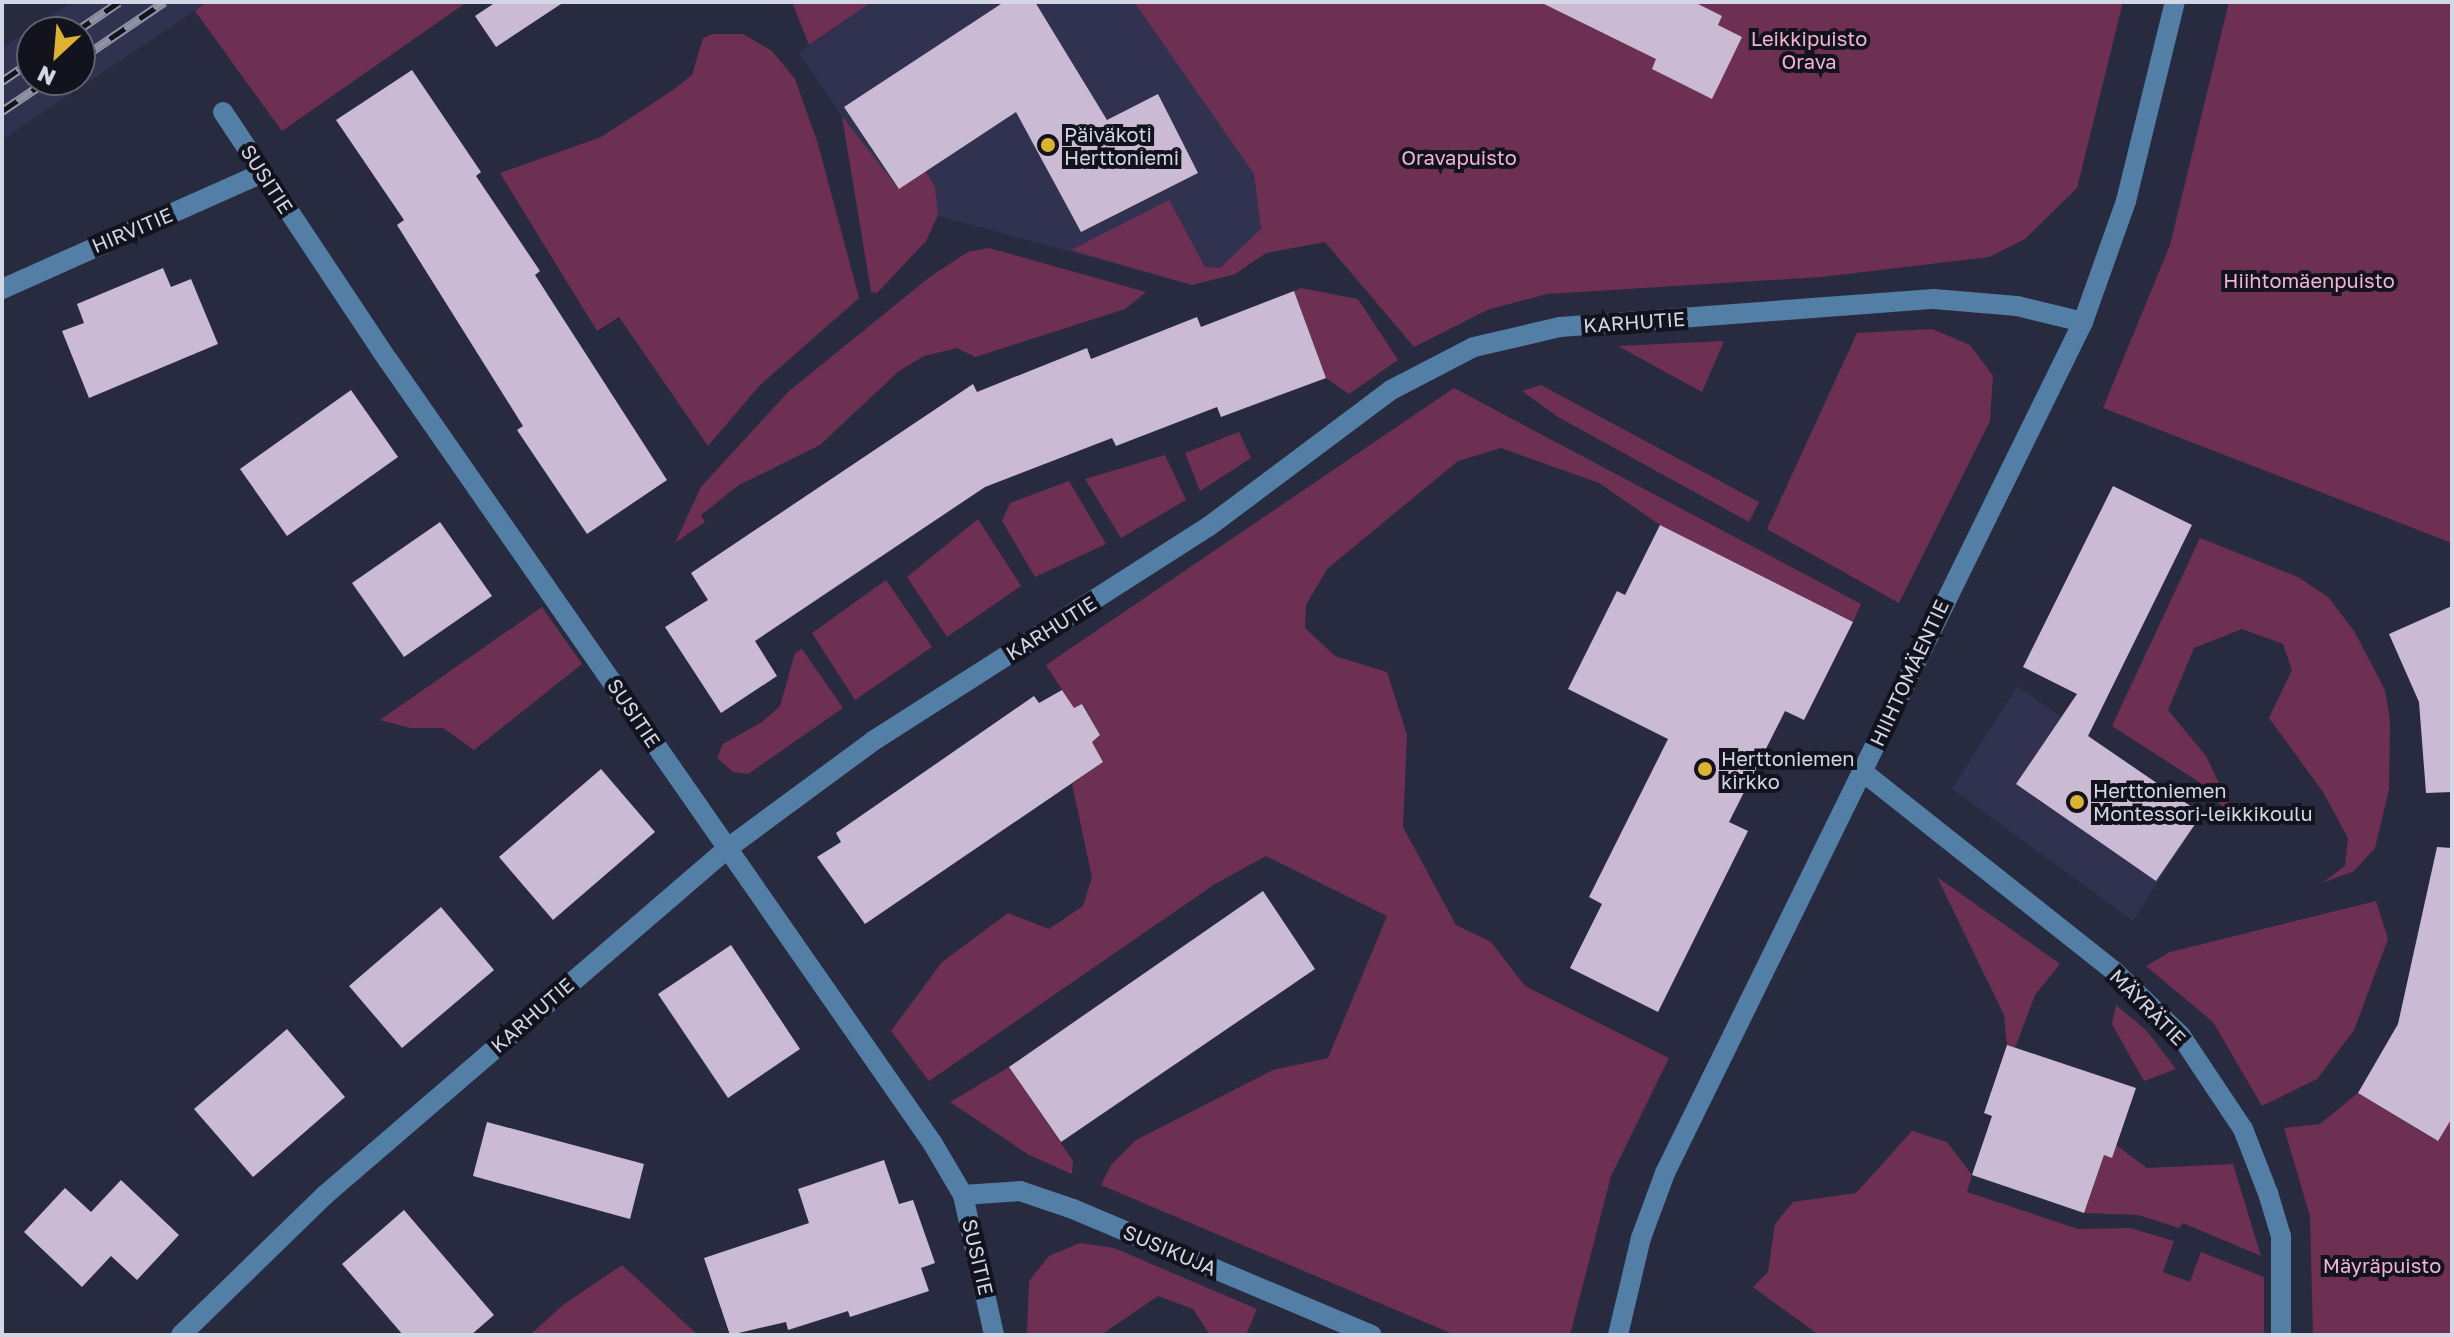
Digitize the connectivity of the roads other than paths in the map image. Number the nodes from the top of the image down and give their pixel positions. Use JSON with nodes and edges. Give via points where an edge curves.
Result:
{"nodes":[{"id":1,"x":2175,"y":2,"type":"edge"},
{"id":2,"x":223,"y":112,"type":"dead end"},
{"id":3,"x":262,"y":173,"type":"junction"},
{"id":4,"x":2,"y":289,"type":"edge"},
{"id":5,"x":2083,"y":322,"type":"junction"},
{"id":6,"x":1863,"y":772,"type":"junction"},
{"id":7,"x":728,"y":848,"type":"junction"},
{"id":8,"x":963,"y":1195,"type":"junction"},
{"id":9,"x":181,"y":1335,"type":"edge"},
{"id":10,"x":994,"y":1335,"type":"edge"},
{"id":11,"x":1372,"y":1335,"type":"edge"},
{"id":12,"x":1618,"y":1335,"type":"edge"},
{"id":13,"x":2281,"y":1335,"type":"edge"}],
"edges":[{"from":1,"to":5,"type":"street","name":"HIIHTOMÄENTIE","via":[[2126,201]]},
{"from":2,"to":3,"type":"street","name":"SUSITIE"},
{"from":3,"to":4,"type":"street","name":"HIRVITIE"},
{"from":3,"to":7,"type":"street","name":"SUSITIE"},
{"from":5,"to":6,"type":"street","name":"HIIHTOMÄENTIE"},
{"from":5,"to":7,"type":"street","name":"KARHUTIE","via":[[2017,306],[1934,299],[1560,327],[1474,347],[1391,390],[1208,527],[873,741]]},
{"from":6,"to":12,"type":"street","name":"HIIHTOMÄENTIE","via":[[1665,1173],[1641,1238]]},
{"from":6,"to":13,"type":"street","name":"MÄYRÄTIE","via":[[2115,972],[2181,1036],[2243,1129],[2268,1193],[2281,1236]]},
{"from":7,"to":8,"type":"street","name":"SUSITIE"},
{"from":7,"to":9,"type":"street","name":"KARHUTIE","via":[[325,1195]]},
{"from":8,"to":10,"type":"street","name":"SUSITIE"},
{"from":8,"to":11,"type":"street","name":"SUSIKUJA","via":[[1020,1191]]}]}
